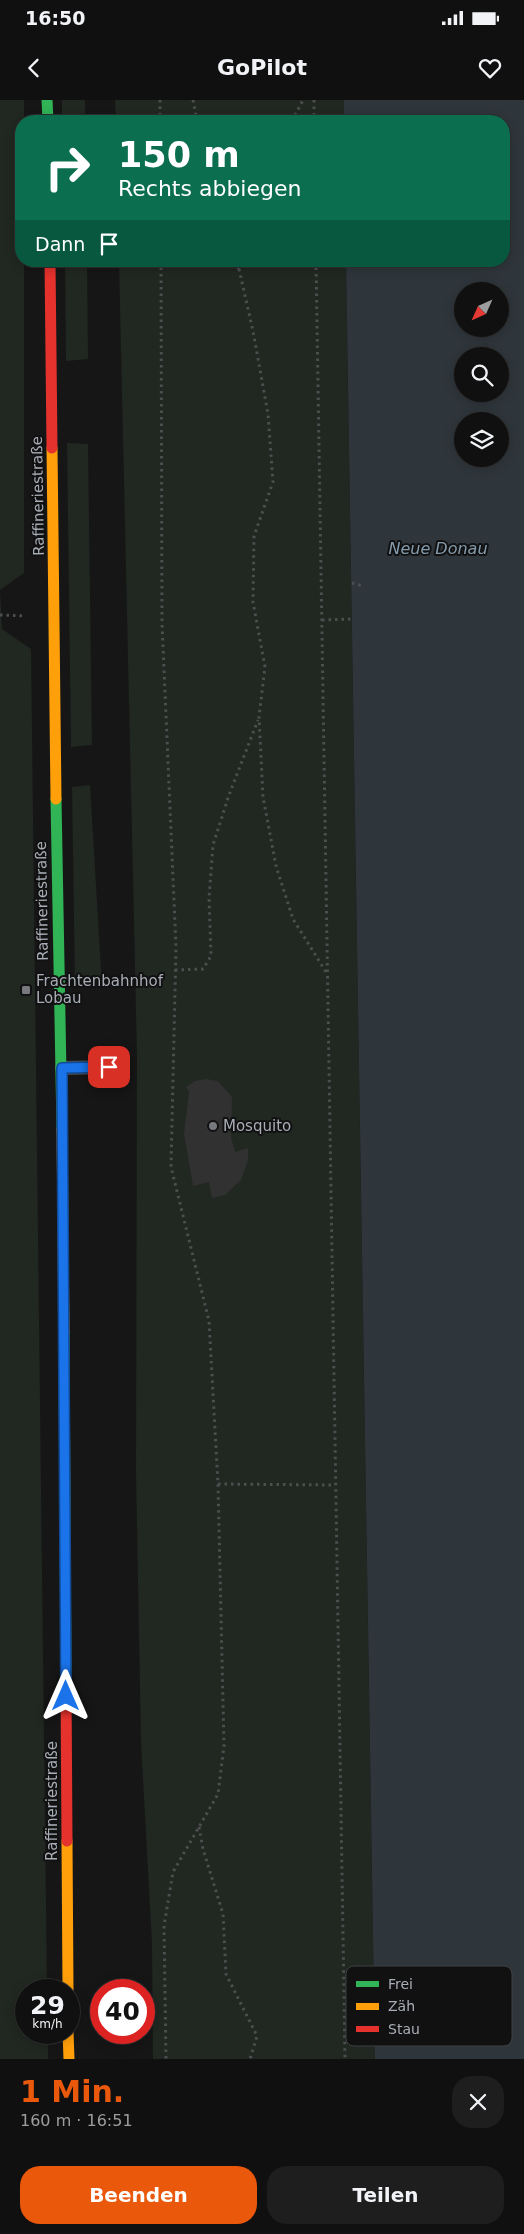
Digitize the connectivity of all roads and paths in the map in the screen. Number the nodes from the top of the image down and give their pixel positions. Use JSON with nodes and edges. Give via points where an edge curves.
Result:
{"nodes":[{"id":1,"x":47,"y":100,"type":"edge"},
{"id":2,"x":160,"y":100,"type":"edge"},
{"id":3,"x":193,"y":100,"type":"edge"},
{"id":4,"x":303,"y":100,"type":"edge"},
{"id":5,"x":314,"y":100,"type":"edge"},
{"id":6,"x":48,"y":115,"type":"edge"},
{"id":7,"x":160,"y":115,"type":"edge"},
{"id":8,"x":196,"y":115,"type":"edge"},
{"id":9,"x":295,"y":115,"type":"edge"},
{"id":10,"x":314,"y":115,"type":"edge"},
{"id":11,"x":50,"y":267,"type":"edge"},
{"id":12,"x":161,"y":267,"type":"edge"},
{"id":13,"x":316,"y":267,"type":"edge"},
{"id":14,"x":239,"y":269,"type":"edge"},
{"id":15,"x":352,"y":584,"type":"dead end"},
{"id":16,"x":363,"y":586,"type":"dead end"},
{"id":17,"x":13,"y":615,"type":"dead end"},
{"id":18,"x":0,"y":616,"type":"edge"},
{"id":19,"x":353,"y":619,"type":"dead end"},
{"id":20,"x":322,"y":620,"type":"junction"},
{"id":21,"x":259,"y":718,"type":"junction"},
{"id":22,"x":175,"y":970,"type":"junction"},
{"id":23,"x":327,"y":972,"type":"junction"},
{"id":24,"x":109,"y":1067,"type":"dead end"},
{"id":25,"x":62,"y":1068,"type":"junction"},
{"id":26,"x":218,"y":1484,"type":"junction"},
{"id":27,"x":334,"y":1485,"type":"junction"},
{"id":28,"x":199,"y":1828,"type":"junction"},
{"id":29,"x":68,"y":1979,"type":"edge"},
{"id":30,"x":68,"y":2044,"type":"edge"},
{"id":31,"x":69,"y":2059,"type":"edge"},
{"id":32,"x":166,"y":2059,"type":"edge"},
{"id":33,"x":250,"y":2059,"type":"edge"},
{"id":34,"x":345,"y":2059,"type":"edge"}],
"edges":[{"from":1,"to":6,"type":"street"},
{"from":2,"to":7,"type":"path"},
{"from":3,"to":8,"type":"path"},
{"from":4,"to":9,"type":"path"},
{"from":5,"to":10,"type":"path"},
{"from":11,"to":25,"type":"street","name":"Raffineriestraße","via":[[58,992]]},
{"from":12,"to":22,"type":"path","via":[[162,623]]},
{"from":13,"to":20,"type":"path"},
{"from":14,"to":21,"type":"path","via":[[268,414],[273,482],[254,536],[253,602],[265,667]]},
{"from":15,"to":16,"type":"path"},
{"from":17,"to":18,"type":"path"},
{"from":19,"to":20,"type":"path"},
{"from":20,"to":23,"type":"path"},
{"from":21,"to":22,"type":"path","via":[[213,845],[209,898],[212,956],[203,968]]},
{"from":21,"to":23,"type":"path","via":[[263,797],[276,866],[293,919]]},
{"from":22,"to":26,"type":"path","via":[[170,1168],[209,1321]]},
{"from":23,"to":27,"type":"path"},
{"from":24,"to":25,"type":"lane"},
{"from":25,"to":29,"type":"street","name":"Raffineriestraße"},
{"from":26,"to":27,"type":"path"},
{"from":26,"to":28,"type":"path","via":[[224,1746],[218,1794]]},
{"from":27,"to":34,"type":"path"},
{"from":28,"to":32,"type":"path","via":[[173,1872],[164,1926]]},
{"from":28,"to":33,"type":"path","via":[[223,1914],[226,1974],[257,2036]]},
{"from":30,"to":31,"type":"street"}]}
